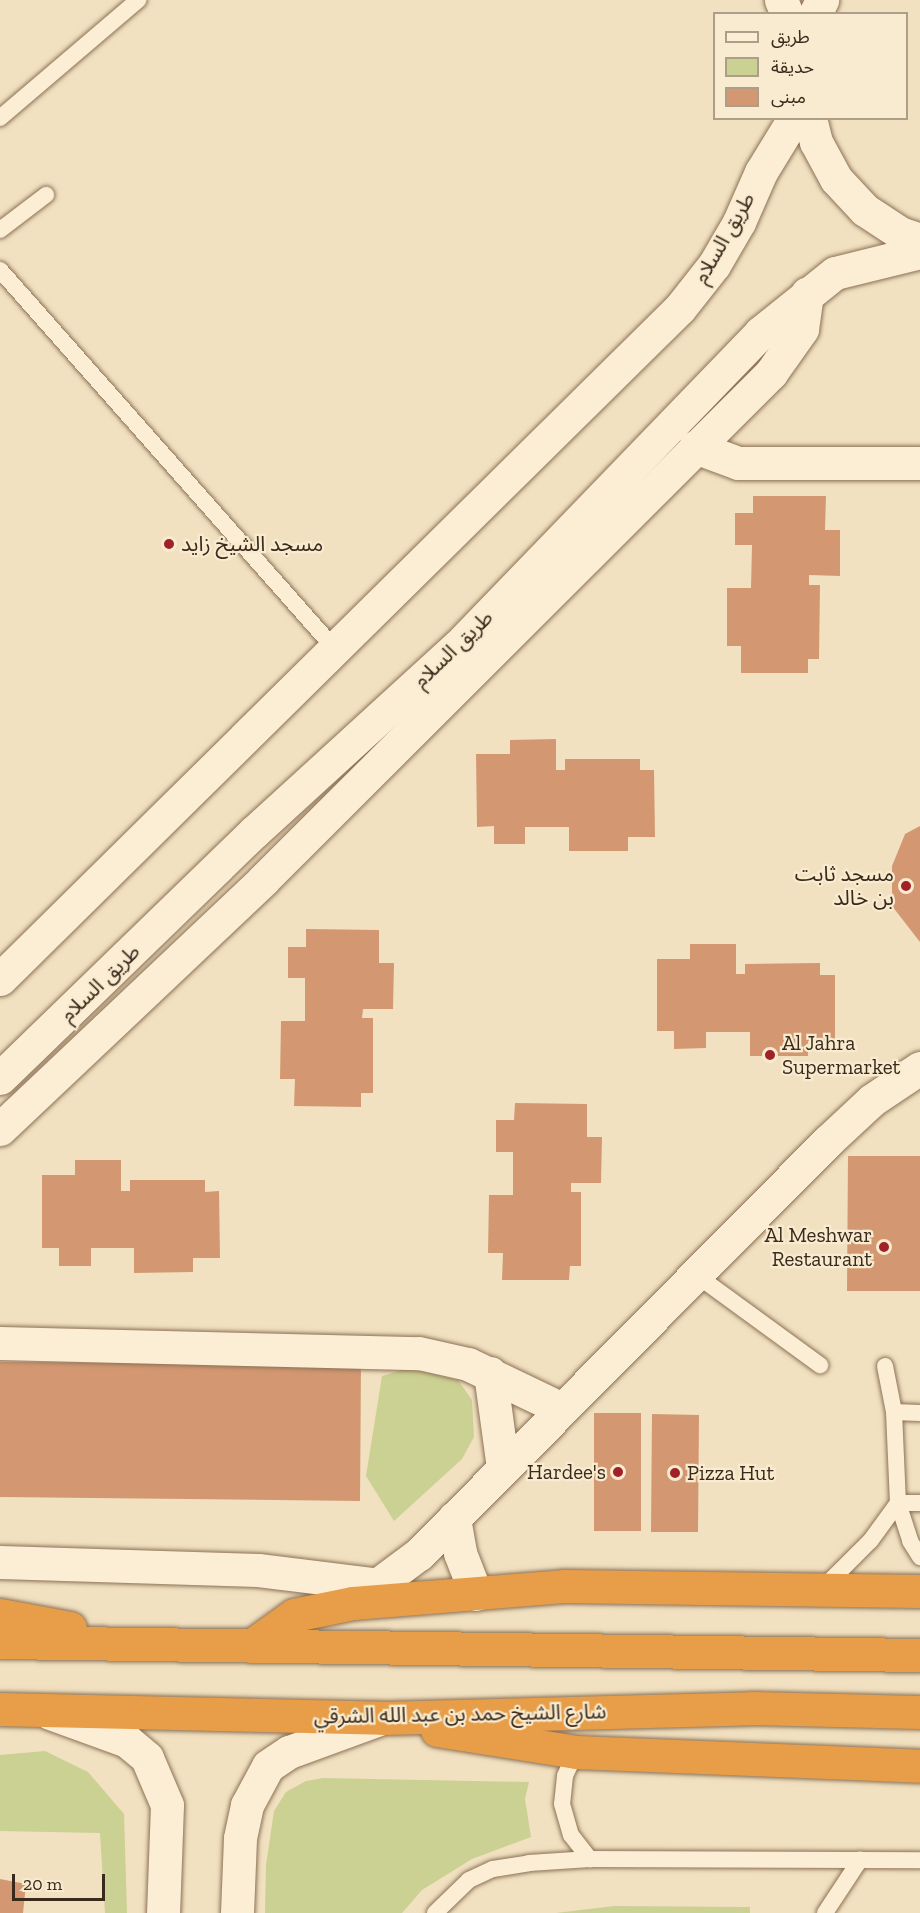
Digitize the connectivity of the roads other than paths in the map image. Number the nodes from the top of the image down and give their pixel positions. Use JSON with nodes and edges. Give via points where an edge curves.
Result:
{"nodes":[{"id":1,"x":138,"y":0,"type":"edge"},
{"id":2,"x":0,"y":118,"type":"edge"},
{"id":3,"x":793,"y":120,"type":"edge"},
{"id":4,"x":810,"y":120,"type":"edge"},
{"id":5,"x":46,"y":195,"type":"dead end"},
{"id":6,"x":0,"y":230,"type":"edge"},
{"id":7,"x":920,"y":240,"type":"edge"},
{"id":8,"x":920,"y":252,"type":"edge"},
{"id":9,"x":0,"y":270,"type":"edge"},
{"id":10,"x":807,"y":293,"type":"junction"},
{"id":11,"x":695,"y":447,"type":"junction"},
{"id":12,"x":920,"y":463,"type":"edge"},
{"id":13,"x":335,"y":649,"type":"junction"},
{"id":14,"x":254,"y":832,"type":"junction"},
{"id":15,"x":263,"y":880,"type":"junction"},
{"id":16,"x":0,"y":979,"type":"edge"},
{"id":17,"x":920,"y":1068,"type":"edge"},
{"id":18,"x":0,"y":1078,"type":"edge"},
{"id":19,"x":0,"y":1129,"type":"edge"},
{"id":20,"x":695,"y":1274,"type":"junction"},
{"id":21,"x":0,"y":1343,"type":"edge"},
{"id":22,"x":820,"y":1365,"type":"dead end"},
{"id":23,"x":885,"y":1366,"type":"dead end"},
{"id":24,"x":490,"y":1373,"type":"junction"},
{"id":25,"x":562,"y":1409,"type":"junction"},
{"id":26,"x":894,"y":1412,"type":"junction"},
{"id":27,"x":920,"y":1413,"type":"edge"},
{"id":28,"x":503,"y":1468,"type":"junction"},
{"id":29,"x":898,"y":1503,"type":"junction"},
{"id":30,"x":920,"y":1503,"type":"edge"},
{"id":31,"x":454,"y":1518,"type":"junction"},
{"id":32,"x":920,"y":1557,"type":"edge"},
{"id":33,"x":0,"y":1562,"type":"edge"},
{"id":34,"x":381,"y":1585,"type":"junction"},
{"id":35,"x":822,"y":1589,"type":"junction"},
{"id":36,"x":920,"y":1591,"type":"edge"},
{"id":37,"x":476,"y":1594,"type":"junction"},
{"id":38,"x":352,"y":1603,"type":"junction"},
{"id":39,"x":0,"y":1615,"type":"edge"},
{"id":40,"x":0,"y":1642,"type":"edge"},
{"id":41,"x":50,"y":1643,"type":"junction"},
{"id":42,"x":154,"y":1645,"type":"junction"},
{"id":43,"x":251,"y":1646,"type":"junction"},
{"id":44,"x":0,"y":1651,"type":"edge"},
{"id":45,"x":920,"y":1655,"type":"edge"},
{"id":46,"x":0,"y":1709,"type":"edge"},
{"id":47,"x":38,"y":1709,"type":"junction"},
{"id":48,"x":920,"y":1712,"type":"edge"},
{"id":49,"x":383,"y":1718,"type":"junction"},
{"id":50,"x":576,"y":1752,"type":"junction"},
{"id":51,"x":920,"y":1766,"type":"edge"},
{"id":52,"x":590,"y":1859,"type":"junction"},
{"id":53,"x":860,"y":1860,"type":"junction"},
{"id":54,"x":920,"y":1860,"type":"edge"},
{"id":55,"x":163,"y":1913,"type":"edge"},
{"id":56,"x":237,"y":1913,"type":"edge"},
{"id":57,"x":435,"y":1913,"type":"edge"},
{"id":58,"x":825,"y":1913,"type":"edge"}],
"edges":[{"from":1,"to":2,"type":"lane"},
{"from":3,"to":13,"type":"street","name":"طريق السلام","via":[[761,172],[714,265],[680,308]]},
{"from":4,"to":7,"type":"street","via":[[816,142],[836,179],[865,210],[900,233]]},
{"from":5,"to":6,"type":"lane"},
{"from":8,"to":10,"type":"street","name":"طريق السلام","via":[[835,273]]},
{"from":9,"to":13,"type":"lane"},
{"from":10,"to":11,"type":"street","via":[[802,329],[792,346],[771,373]]},
{"from":10,"to":14,"type":"street","name":"طريق السلام","via":[[760,333],[458,646]]},
{"from":11,"to":12,"type":"street","via":[[738,463]]},
{"from":11,"to":15,"type":"street"},
{"from":13,"to":16,"type":"street","name":"طريق السلام"},
{"from":14,"to":15,"type":"street"},
{"from":14,"to":18,"type":"street","name":"طريق السلام"},
{"from":15,"to":19,"type":"street"},
{"from":17,"to":20,"type":"street","via":[[872,1100]]},
{"from":20,"to":22,"type":"lane"},
{"from":20,"to":25,"type":"street"},
{"from":21,"to":24,"type":"street","via":[[419,1353]]},
{"from":23,"to":26,"type":"lane"},
{"from":24,"to":25,"type":"street"},
{"from":24,"to":28,"type":"street"},
{"from":25,"to":28,"type":"street"},
{"from":26,"to":27,"type":"lane"},
{"from":26,"to":29,"type":"lane"},
{"from":28,"to":31,"type":"street"},
{"from":29,"to":30,"type":"lane"},
{"from":29,"to":32,"type":"lane","via":[[910,1541]]},
{"from":29,"to":35,"type":"lane","via":[[871,1540]]},
{"from":31,"to":34,"type":"street"},
{"from":31,"to":37,"type":"street","via":[[460,1553]]},
{"from":33,"to":34,"type":"street","via":[[258,1570]]},
{"from":34,"to":38,"type":"street"},
{"from":35,"to":36,"type":"highway"},
{"from":35,"to":37,"type":"highway","via":[[563,1586]]},
{"from":37,"to":38,"type":"highway"},
{"from":38,"to":43,"type":"highway","via":[[294,1616]]},
{"from":39,"to":42,"type":"highway"},
{"from":40,"to":41,"type":"highway"},
{"from":41,"to":42,"type":"highway"},
{"from":41,"to":44,"type":"highway"},
{"from":42,"to":43,"type":"highway"},
{"from":43,"to":45,"type":"highway"},
{"from":46,"to":47,"type":"highway","name":"شارع الشيخ حمد بن عبد الله الشرقي"},
{"from":47,"to":49,"type":"highway","name":"شارع الشيخ حمد بن عبد الله الشرقي"},
{"from":47,"to":55,"type":"street","via":[[127,1741],[147,1758],[167,1805]]},
{"from":48,"to":49,"type":"highway","name":"شارع الشيخ حمد بن عبد الله الشرقي","via":[[753,1708]]},
{"from":49,"to":50,"type":"highway"},
{"from":49,"to":56,"type":"street","via":[[290,1752],[268,1766],[248,1805],[243,1827]]},
{"from":50,"to":51,"type":"highway"},
{"from":50,"to":52,"type":"lane","via":[[565,1776],[562,1804],[571,1834]]},
{"from":52,"to":53,"type":"lane"},
{"from":52,"to":57,"type":"lane","via":[[493,1869],[469,1880]]},
{"from":53,"to":54,"type":"lane"},
{"from":53,"to":58,"type":"lane"}]}
